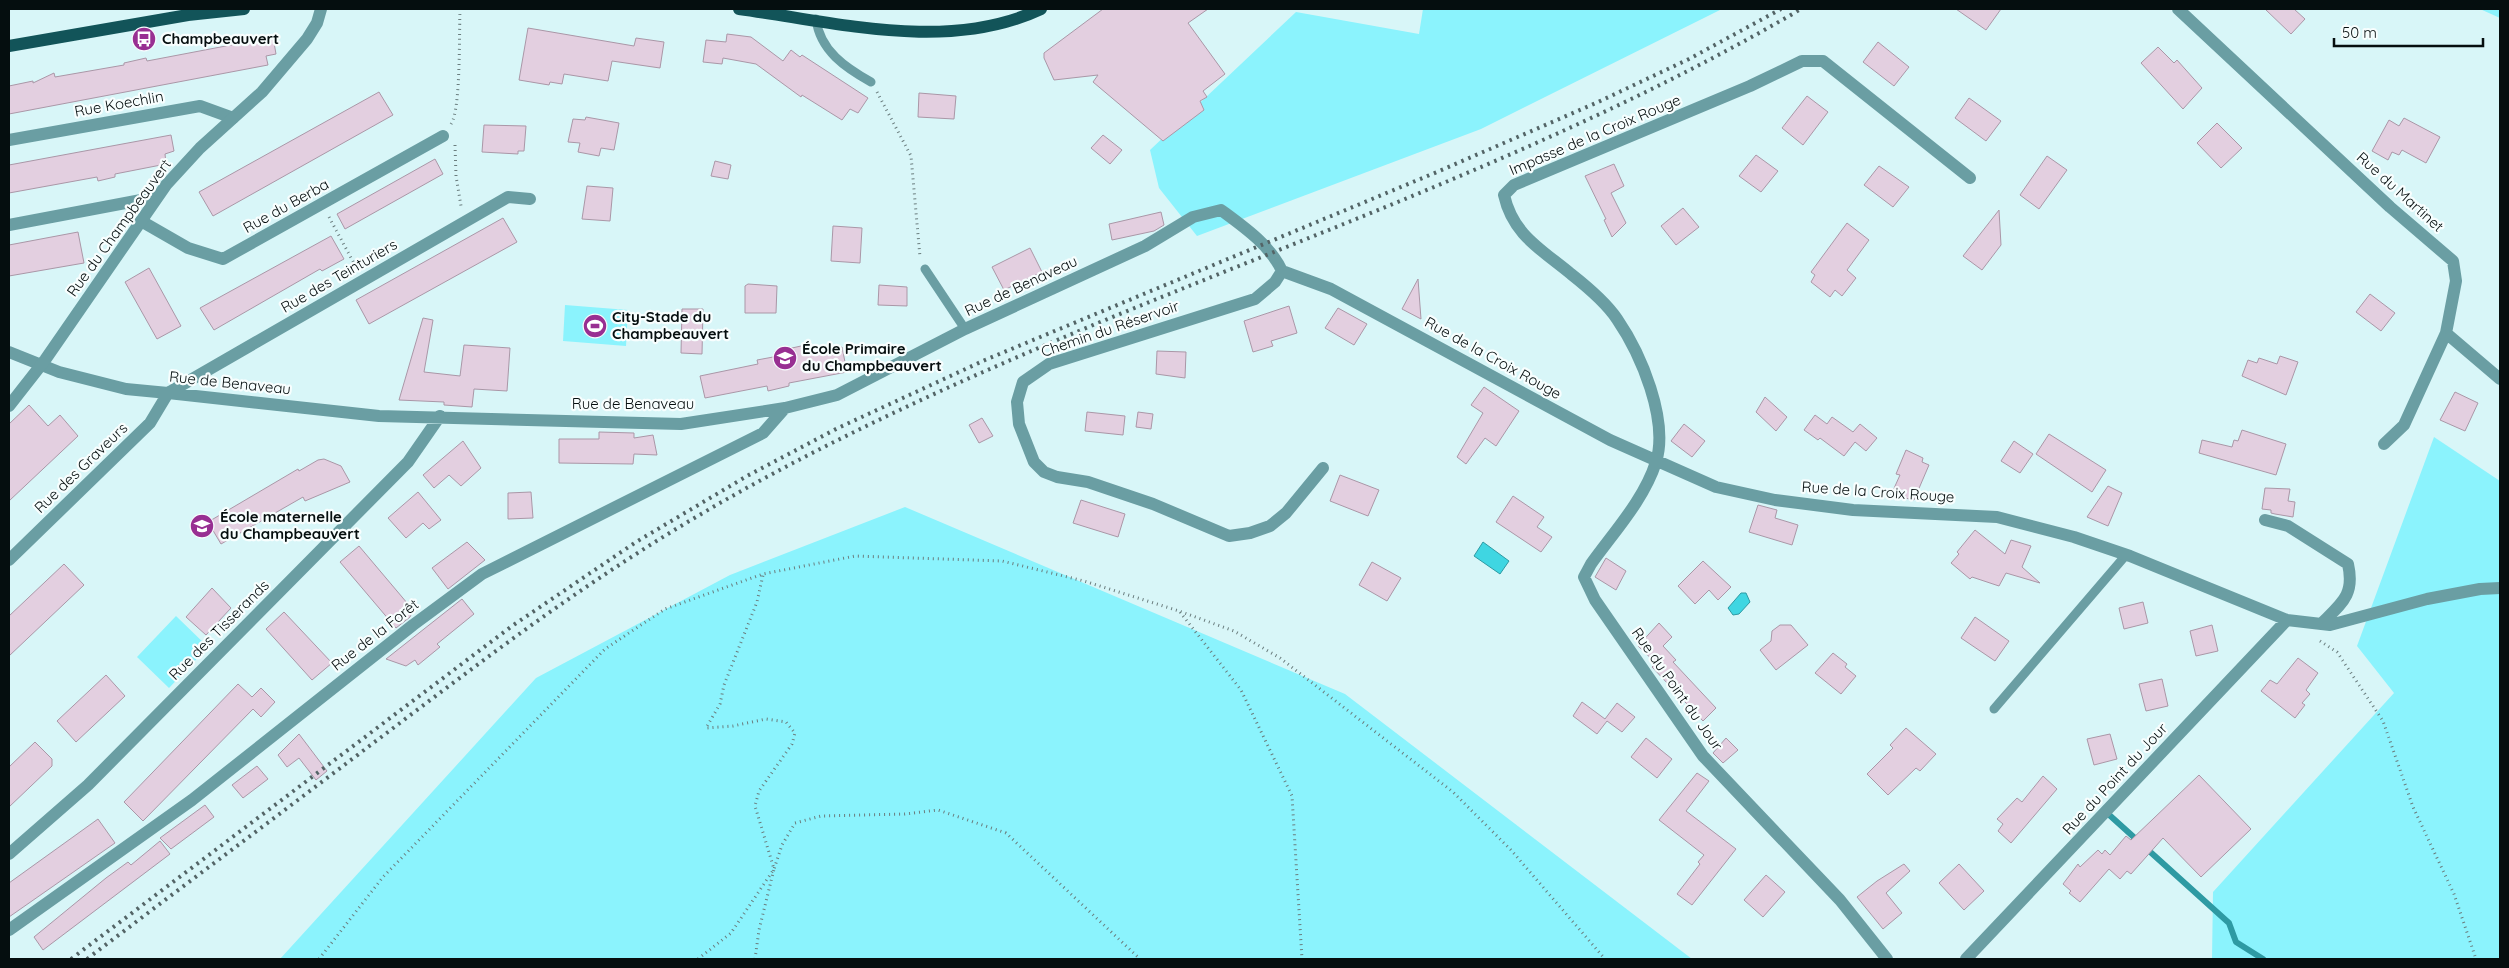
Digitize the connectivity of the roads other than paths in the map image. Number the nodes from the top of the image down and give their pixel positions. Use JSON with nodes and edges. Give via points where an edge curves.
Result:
{"nodes":[{"id":1,"x":244,"y":9,"type":"edge"},
{"id":2,"x":321,"y":9,"type":"edge"},
{"id":3,"x":739,"y":9,"type":"edge"},
{"id":4,"x":1041,"y":9,"type":"edge"},
{"id":5,"x":2178,"y":9,"type":"edge"},
{"id":6,"x":816,"y":20,"type":"junction"},
{"id":7,"x":9,"y":46,"type":"edge"},
{"id":8,"x":871,"y":82,"type":"road end"},
{"id":9,"x":233,"y":118,"type":"junction"},
{"id":10,"x":449,"y":137,"type":"road end"},
{"id":11,"x":9,"y":140,"type":"edge"},
{"id":12,"x":1970,"y":178,"type":"dead end"},
{"id":13,"x":157,"y":198,"type":"junction"},
{"id":14,"x":530,"y":199,"type":"dead end"},
{"id":15,"x":141,"y":221,"type":"junction"},
{"id":16,"x":9,"y":225,"type":"edge"},
{"id":17,"x":925,"y":269,"type":"road end"},
{"id":18,"x":1282,"y":271,"type":"junction"},
{"id":19,"x":965,"y":329,"type":"junction"},
{"id":20,"x":2446,"y":332,"type":"junction"},
{"id":21,"x":9,"y":352,"type":"edge"},
{"id":22,"x":41,"y":365,"type":"junction"},
{"id":23,"x":2500,"y":379,"type":"edge"},
{"id":24,"x":168,"y":393,"type":"junction"},
{"id":25,"x":9,"y":406,"type":"edge"},
{"id":26,"x":785,"y":408,"type":"junction"},
{"id":27,"x":440,"y":416,"type":"junction"},
{"id":28,"x":2384,"y":444,"type":"dead end"},
{"id":29,"x":1656,"y":460,"type":"junction"},
{"id":30,"x":1323,"y":468,"type":"dead end"},
{"id":31,"x":2265,"y":520,"type":"dead end"},
{"id":32,"x":2126,"y":555,"type":"junction"},
{"id":33,"x":9,"y":560,"type":"edge"},
{"id":34,"x":2500,"y":588,"type":"edge"},
{"id":35,"x":2287,"y":620,"type":"junction"},
{"id":36,"x":2321,"y":624,"type":"junction"},
{"id":37,"x":1994,"y":709,"type":"dead end"},
{"id":38,"x":9,"y":854,"type":"edge"},
{"id":39,"x":9,"y":930,"type":"edge"},
{"id":40,"x":1886,"y":959,"type":"edge"},
{"id":41,"x":1966,"y":959,"type":"edge"}],
"edges":[{"from":1,"to":7,"type":"main road"},
{"from":2,"to":9,"type":"street","name":"Rue du Champbeauvert","via":[[307,39],[262,92]]},
{"from":3,"to":6,"type":"main road"},
{"from":4,"to":6,"type":"main road","via":[[969,30],[893,30]]},
{"from":5,"to":20,"type":"street","name":"Rue du Martinet","via":[[2390,207],[2453,261],[2456,281]]},
{"from":6,"to":8,"type":"lane","via":[[828,50],[848,69]]},
{"from":9,"to":11,"type":"street","name":"Rue Koechlin","via":[[200,106]]},
{"from":9,"to":13,"type":"street","name":"Rue du Champbeauvert","via":[[200,148]]},
{"from":10,"to":15,"type":"street","name":"Rue du Berba","via":[[223,259],[188,248]]},
{"from":12,"to":29,"type":"street","name":"Impasse de la Croix Rouge","via":[[1823,61],[1802,61],[1514,185],[1504,195],[1508,211],[1522,234],[1573,275],[1616,318],[1644,366],[1658,421]]},
{"from":13,"to":15,"type":"street","name":"Rue du Champbeauvert"},
{"from":13,"to":16,"type":"street"},
{"from":14,"to":24,"type":"street","name":"Rue des Teinturiers","via":[[508,197]]},
{"from":15,"to":22,"type":"street","name":"Rue du Champbeauvert"},
{"from":17,"to":19,"type":"lane"},
{"from":18,"to":19,"type":"street","name":"Rue de Benaveau","via":[[1253,234],[1221,210],[1193,217],[1145,246]]},
{"from":18,"to":29,"type":"street","name":"Rue de la Croix Rouge","via":[[1332,289],[1610,440]]},
{"from":18,"to":30,"type":"street","name":"Chemin du Réservoir","via":[[1256,299],[1049,364],[1023,382],[1017,402],[1019,424],[1034,462],[1044,472],[1088,482],[1153,504],[1229,536],[1270,526],[1286,513]]},
{"from":19,"to":26,"type":"street","name":"Rue de Benaveau","via":[[837,395]]},
{"from":20,"to":23,"type":"street"},
{"from":20,"to":28,"type":"street","name":"Rue du Martinet","via":[[2404,425]]},
{"from":21,"to":22,"type":"street","name":"Rue de Benaveau"},
{"from":22,"to":24,"type":"street","name":"Rue de Benaveau","via":[[126,388]]},
{"from":22,"to":25,"type":"street","name":"Rue du Champbeauvert"},
{"from":24,"to":27,"type":"street","name":"Rue de Benaveau","via":[[379,416]]},
{"from":24,"to":33,"type":"street","name":"Rue des Graveurs","via":[[150,423]]},
{"from":26,"to":27,"type":"street","name":"Rue de Benaveau","via":[[681,424]]},
{"from":26,"to":39,"type":"street","name":"Rue de la Forêt","via":[[763,433],[482,574],[192,800]]},
{"from":27,"to":38,"type":"street","name":"Rue des Tisserands","via":[[408,462],[88,785]]},
{"from":29,"to":32,"type":"street","name":"Rue de la Croix Rouge","via":[[1716,487],[1775,500],[1853,510],[1997,517],[2074,537]]},
{"from":29,"to":40,"type":"street","name":"Rue du Point du Jour","via":[[1646,486],[1584,577],[1595,600],[1703,756],[1840,900]]},
{"from":31,"to":36,"type":"street","via":[[2288,526],[2348,564],[2352,582],[2345,600]]},
{"from":32,"to":35,"type":"street","name":"Rue de la Croix Rouge"},
{"from":32,"to":37,"type":"lane"},
{"from":34,"to":36,"type":"street","name":"Rue de la Croix Rouge","via":[[2427,599],[2330,625]]},
{"from":35,"to":36,"type":"street","name":"Rue de la Croix Rouge"},
{"from":35,"to":41,"type":"street","name":"Rue du Point du Jour"}]}
